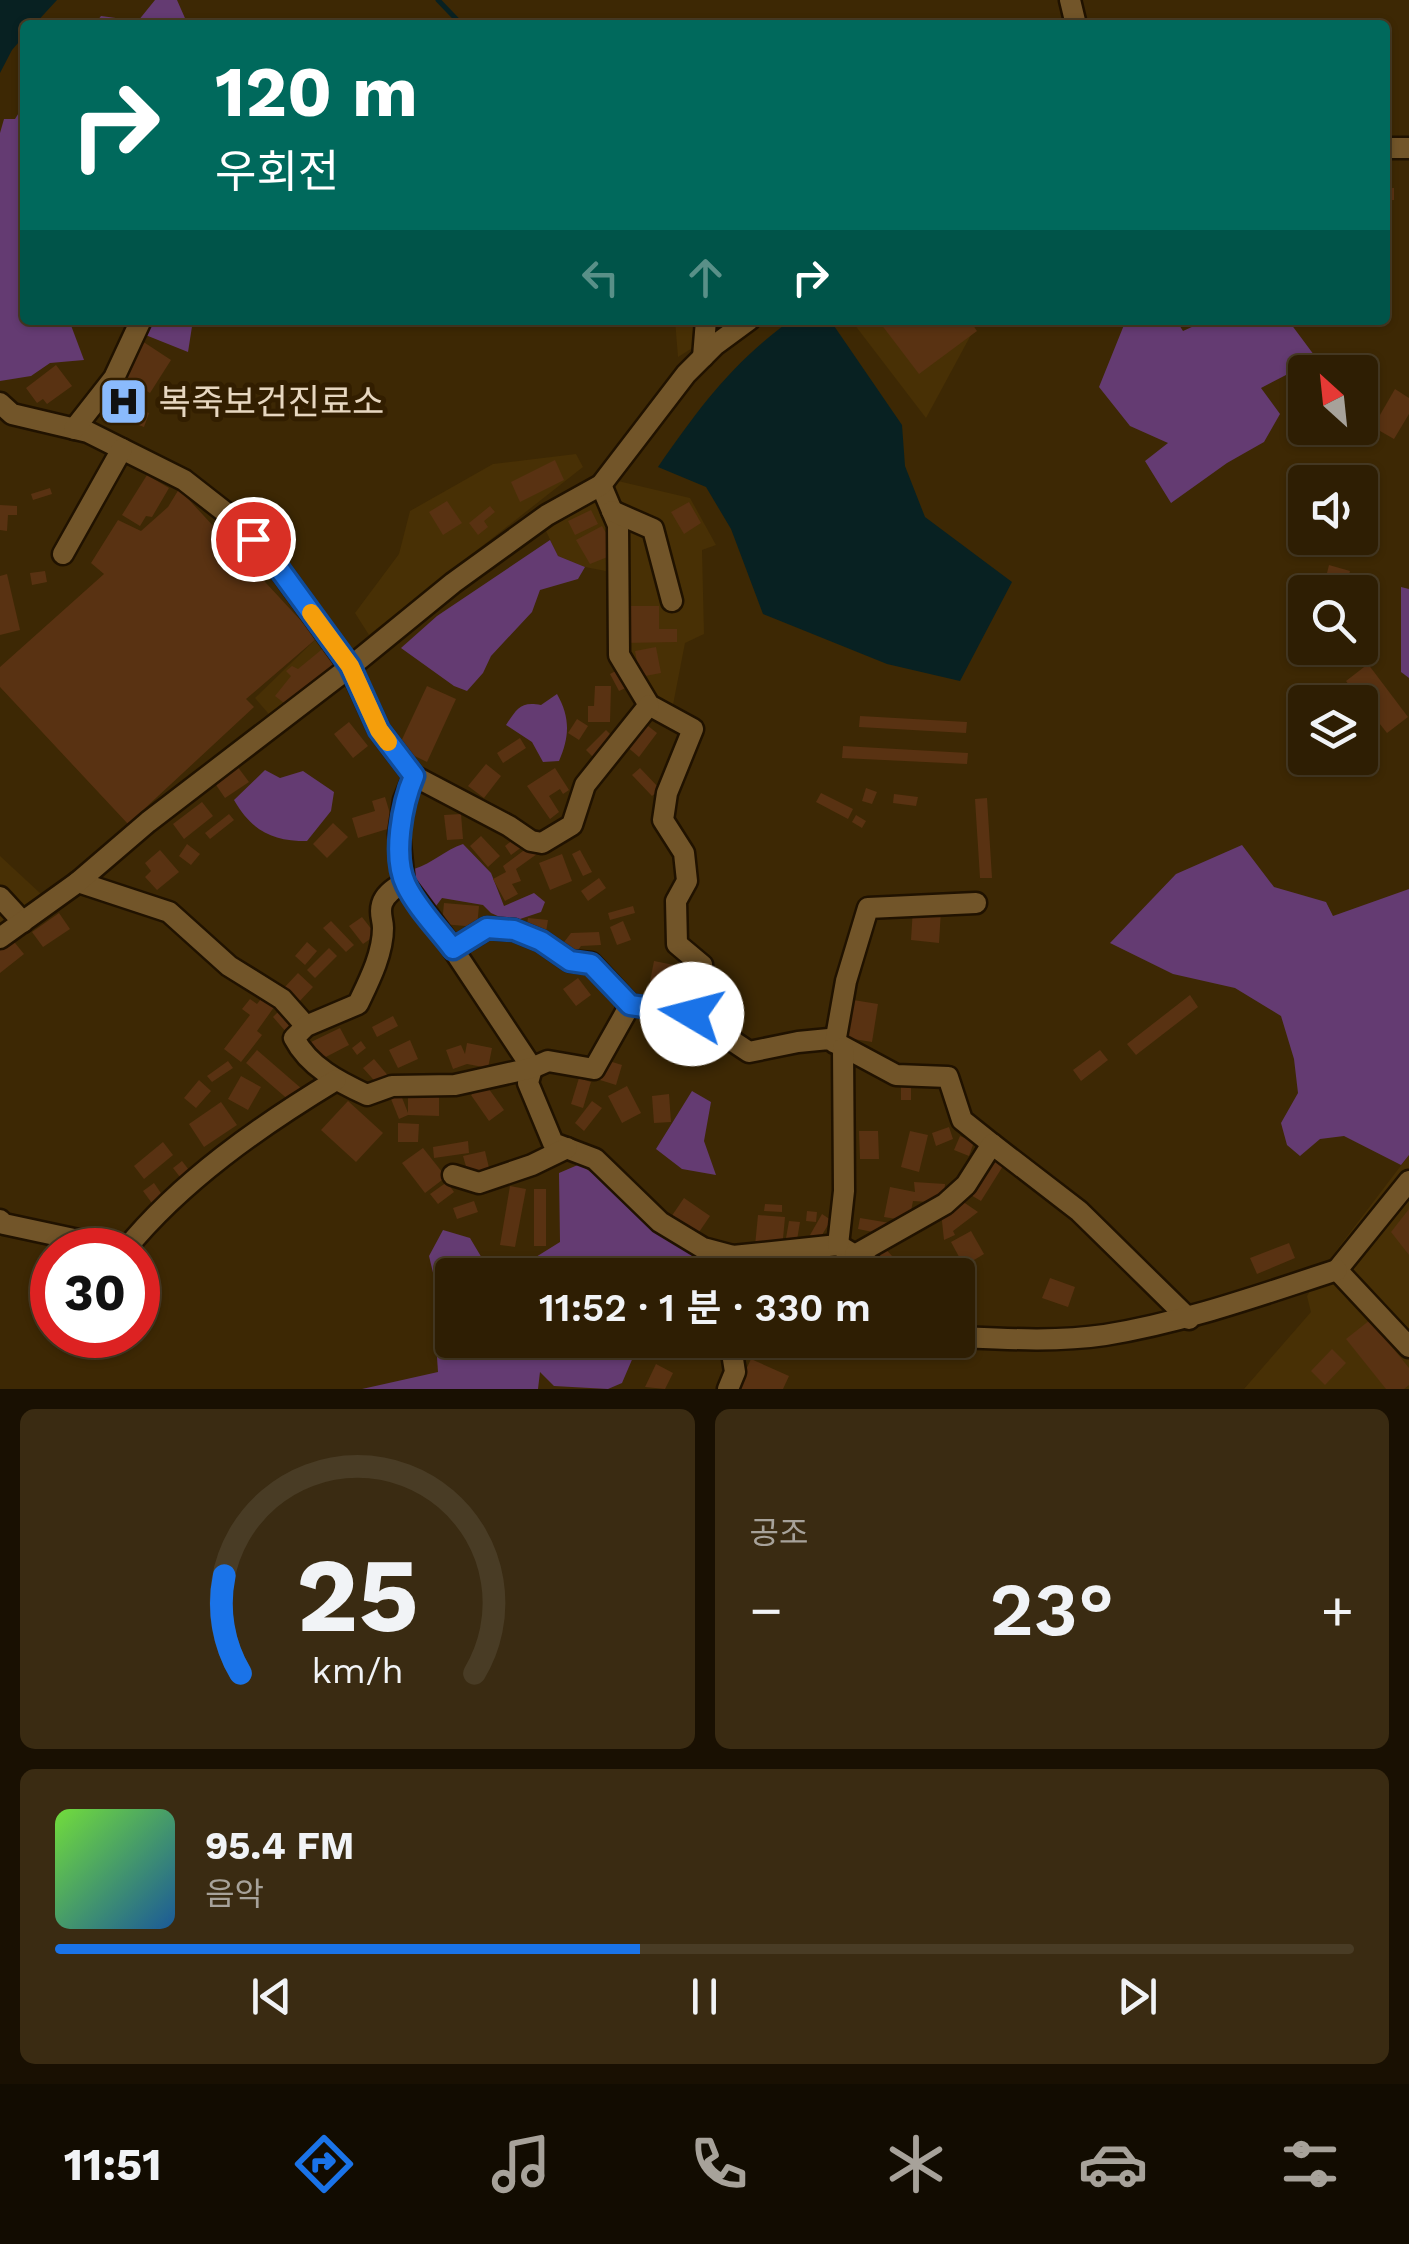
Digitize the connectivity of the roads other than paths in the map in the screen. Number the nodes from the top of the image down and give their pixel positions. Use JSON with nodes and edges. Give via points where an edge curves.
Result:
{"nodes":[{"id":1,"x":138,"y":325,"type":"edge"},
{"id":2,"x":706,"y":325,"type":"edge"},
{"id":3,"x":743,"y":325,"type":"edge"},
{"id":4,"x":703,"y":356,"type":"junction"},
{"id":5,"x":0,"y":402,"type":"edge"},
{"id":6,"x":74,"y":429,"type":"junction"},
{"id":7,"x":122,"y":449,"type":"junction"},
{"id":8,"x":601,"y":485,"type":"junction"},
{"id":9,"x":612,"y":510,"type":"junction"},
{"id":10,"x":62,"y":554,"type":"dead end"},
{"id":11,"x":672,"y":601,"type":"dead end"},
{"id":12,"x":350,"y":666,"type":"junction"},
{"id":13,"x":649,"y":704,"type":"junction"},
{"id":14,"x":414,"y":776,"type":"junction"},
{"id":15,"x":78,"y":882,"type":"junction"},
{"id":16,"x":404,"y":883,"type":"junction"},
{"id":17,"x":0,"y":898,"type":"edge"},
{"id":18,"x":976,"y":903,"type":"dead end"},
{"id":19,"x":23,"y":922,"type":"junction"},
{"id":20,"x":0,"y":938,"type":"edge"},
{"id":21,"x":453,"y":949,"type":"junction"},
{"id":22,"x":630,"y":1005,"type":"junction"},
{"id":23,"x":692,"y":1014,"type":"junction"},
{"id":24,"x":306,"y":1026,"type":"junction"},
{"id":25,"x":839,"y":1045,"type":"junction"},
{"id":26,"x":532,"y":1068,"type":"junction"},
{"id":27,"x":336,"y":1080,"type":"junction"},
{"id":28,"x":992,"y":1144,"type":"junction"},
{"id":29,"x":567,"y":1148,"type":"junction"},
{"id":30,"x":453,"y":1174,"type":"dead end"},
{"id":31,"x":1409,"y":1180,"type":"edge"},
{"id":32,"x":0,"y":1220,"type":"edge"},
{"id":33,"x":143,"y":1228,"type":"edge"},
{"id":34,"x":30,"y":1230,"type":"edge"},
{"id":35,"x":847,"y":1250,"type":"junction"},
{"id":36,"x":720,"y":1258,"type":"edge"},
{"id":37,"x":786,"y":1258,"type":"edge"},
{"id":38,"x":860,"y":1258,"type":"edge"},
{"id":39,"x":1337,"y":1270,"type":"junction"},
{"id":40,"x":1189,"y":1319,"type":"junction"},
{"id":41,"x":975,"y":1338,"type":"edge"},
{"id":42,"x":1409,"y":1347,"type":"edge"},
{"id":43,"x":732,"y":1358,"type":"edge"},
{"id":44,"x":728,"y":1389,"type":"edge"}],
"edges":[{"from":1,"to":6,"type":"street","via":[[114,378]]},
{"from":2,"to":4,"type":"street"},
{"from":3,"to":4,"type":"street"},
{"from":4,"to":8,"type":"street"},
{"from":5,"to":6,"type":"street","via":[[12,414]]},
{"from":6,"to":7,"type":"street"},
{"from":7,"to":10,"type":"street"},
{"from":7,"to":12,"type":"street","via":[[184,480],[234,519],[272,559]]},
{"from":8,"to":9,"type":"street"},
{"from":8,"to":12,"type":"street","via":[[546,515],[453,582]]},
{"from":9,"to":11,"type":"street","via":[[652,529]]},
{"from":9,"to":13,"type":"street","via":[[618,524],[619,655]]},
{"from":12,"to":14,"type":"street","via":[[379,730]]},
{"from":12,"to":15,"type":"street"},
{"from":13,"to":14,"type":"street","via":[[584,785],[572,826],[542,844]]},
{"from":13,"to":23,"type":"street","via":[[693,729],[663,820],[684,854],[687,881],[676,901],[677,944],[702,965]]},
{"from":14,"to":16,"type":"street","via":[[399,834]]},
{"from":15,"to":19,"type":"street"},
{"from":15,"to":24,"type":"street","via":[[168,912],[230,966],[282,999]]},
{"from":16,"to":21,"type":"street"},
{"from":16,"to":24,"type":"street","via":[[382,901],[379,954],[358,1004]]},
{"from":17,"to":19,"type":"street"},
{"from":18,"to":25,"type":"street","via":[[868,908],[846,980]]},
{"from":19,"to":20,"type":"street"},
{"from":21,"to":22,"type":"street","via":[[487,928],[514,930],[570,961],[591,964]]},
{"from":21,"to":26,"type":"street"},
{"from":22,"to":23,"type":"street"},
{"from":22,"to":26,"type":"street","via":[[594,1069],[548,1061]]},
{"from":23,"to":25,"type":"street","via":[[749,1052],[798,1042]]},
{"from":24,"to":27,"type":"street","via":[[294,1038],[302,1053]]},
{"from":25,"to":28,"type":"street","via":[[896,1075],[948,1077],[962,1120]]},
{"from":25,"to":35,"type":"street"},
{"from":26,"to":27,"type":"street","via":[[368,1095]]},
{"from":26,"to":29,"type":"street","via":[[528,1083],[554,1142]]},
{"from":27,"to":33,"type":"street","via":[[157,1210]]},
{"from":28,"to":35,"type":"street","via":[[966,1185],[944,1204]]},
{"from":28,"to":40,"type":"street","via":[[1079,1211]]},
{"from":29,"to":30,"type":"street","via":[[479,1183]]},
{"from":29,"to":36,"type":"street","via":[[596,1159],[660,1222]]},
{"from":31,"to":39,"type":"street"},
{"from":32,"to":34,"type":"street"},
{"from":35,"to":37,"type":"street"},
{"from":35,"to":38,"type":"street"},
{"from":39,"to":40,"type":"street"},
{"from":39,"to":42,"type":"street"},
{"from":40,"to":41,"type":"street","via":[[1101,1336]]},
{"from":43,"to":44,"type":"street"}]}
